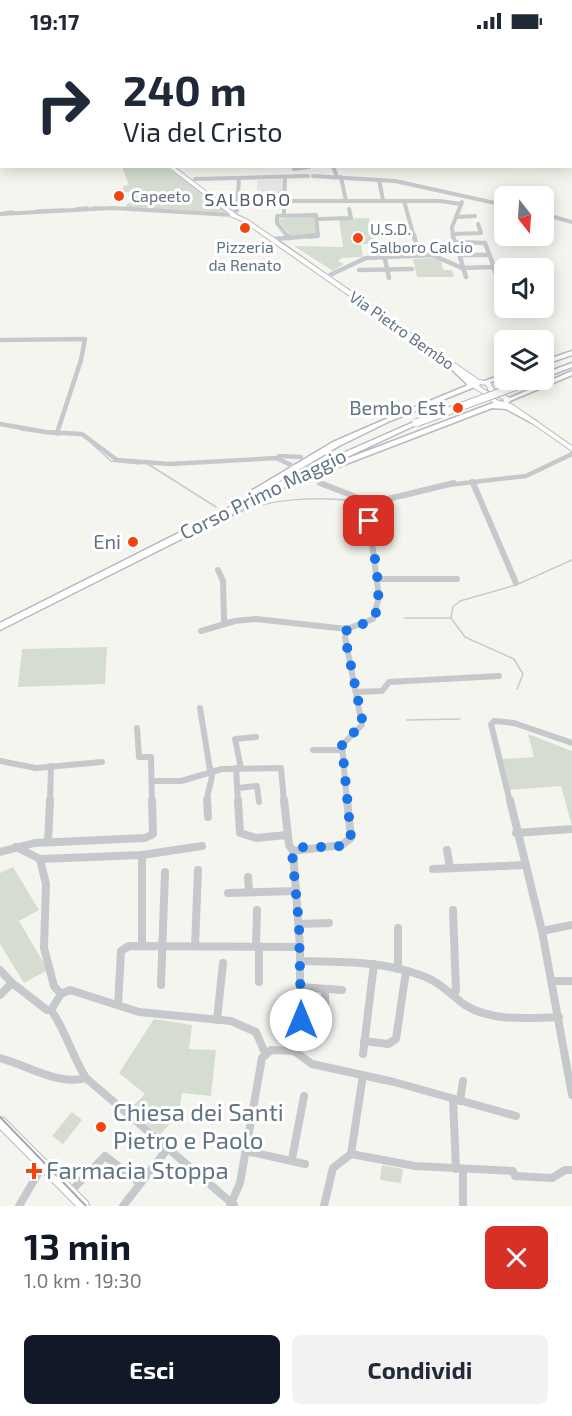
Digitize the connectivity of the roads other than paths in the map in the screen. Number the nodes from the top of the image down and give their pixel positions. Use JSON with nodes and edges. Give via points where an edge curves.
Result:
{"nodes":[{"id":1,"x":171,"y":168,"type":"edge"},
{"id":2,"x":302,"y":168,"type":"edge"},
{"id":3,"x":309,"y":168,"type":"edge"},
{"id":4,"x":334,"y":168,"type":"edge"},
{"id":5,"x":294,"y":169,"type":"dead end"},
{"id":6,"x":311,"y":175,"type":"junction"},
{"id":7,"x":285,"y":177,"type":"junction"},
{"id":8,"x":339,"y":177,"type":"junction"},
{"id":9,"x":239,"y":178,"type":"junction"},
{"id":10,"x":379,"y":180,"type":"junction"},
{"id":11,"x":193,"y":181,"type":"junction"},
{"id":12,"x":467,"y":196,"type":"junction"},
{"id":13,"x":383,"y":200,"type":"junction"},
{"id":14,"x":266,"y":201,"type":"dead end"},
{"id":15,"x":285,"y":201,"type":"junction"},
{"id":16,"x":345,"y":201,"type":"junction"},
{"id":17,"x":404,"y":201,"type":"junction"},
{"id":18,"x":494,"y":203,"type":"edge"},
{"id":19,"x":461,"y":204,"type":"junction"},
{"id":20,"x":349,"y":209,"type":"dead end"},
{"id":21,"x":284,"y":213,"type":"junction"},
{"id":22,"x":0,"y":214,"type":"edge"},
{"id":23,"x":235,"y":215,"type":"junction"},
{"id":24,"x":475,"y":216,"type":"dead end"},
{"id":25,"x":456,"y":217,"type":"junction"},
{"id":26,"x":554,"y":217,"type":"edge"},
{"id":27,"x":317,"y":219,"type":"junction"},
{"id":28,"x":572,"y":222,"type":"edge"},
{"id":29,"x":478,"y":224,"type":"dead end"},
{"id":30,"x":453,"y":234,"type":"junction"},
{"id":31,"x":271,"y":238,"type":"junction"},
{"id":32,"x":289,"y":238,"type":"junction"},
{"id":33,"x":416,"y":244,"type":"dead end"},
{"id":34,"x":453,"y":244,"type":"junction"},
{"id":35,"x":383,"y":250,"type":"dead end"},
{"id":36,"x":432,"y":255,"type":"junction"},
{"id":37,"x":459,"y":255,"type":"junction"},
{"id":38,"x":489,"y":255,"type":"junction"},
{"id":39,"x":385,"y":258,"type":"junction"},
{"id":40,"x":493,"y":267,"type":"joint"},
{"id":41,"x":387,"y":269,"type":"junction"},
{"id":42,"x":412,"y":269,"type":"dead end"},
{"id":43,"x":464,"y":269,"type":"junction"},
{"id":44,"x":359,"y":270,"type":"dead end"},
{"id":45,"x":328,"y":276,"type":"junction"},
{"id":46,"x":466,"y":277,"type":"dead end"},
{"id":47,"x":389,"y":278,"type":"dead end"},
{"id":48,"x":0,"y":340,"type":"edge"},
{"id":49,"x":572,"y":353,"type":"edge"},
{"id":50,"x":444,"y":359,"type":"junction"},
{"id":51,"x":554,"y":359,"type":"edge"},
{"id":52,"x":570,"y":366,"type":"edge"},
{"id":53,"x":554,"y":371,"type":"edge"},
{"id":54,"x":494,"y":379,"type":"edge"},
{"id":55,"x":486,"y":382,"type":"junction"},
{"id":56,"x":476,"y":384,"type":"junction"},
{"id":57,"x":467,"y":389,"type":"junction"},
{"id":58,"x":497,"y":390,"type":"edge"},
{"id":59,"x":505,"y":390,"type":"edge"},
{"id":60,"x":504,"y":402,"type":"junction"},
{"id":61,"x":490,"y":407,"type":"junction"},
{"id":62,"x":414,"y":422,"type":"junction"},
{"id":63,"x":534,"y":422,"type":"junction"},
{"id":64,"x":0,"y":424,"type":"edge"},
{"id":65,"x":57,"y":433,"type":"junction"},
{"id":66,"x":572,"y":449,"type":"edge"},
{"id":67,"x":572,"y":454,"type":"edge"},
{"id":68,"x":301,"y":457,"type":"dead end"},
{"id":69,"x":234,"y":460,"type":"junction"},
{"id":70,"x":293,"y":466,"type":"dead end"},
{"id":71,"x":311,"y":477,"type":"dead end"},
{"id":72,"x":472,"y":481,"type":"junction"},
{"id":73,"x":271,"y":490,"type":"junction"},
{"id":74,"x":254,"y":493,"type":"junction"},
{"id":75,"x":369,"y":502,"type":"junction"},
{"id":76,"x":218,"y":570,"type":"dead end"},
{"id":77,"x":377,"y":579,"type":"junction"},
{"id":78,"x":457,"y":579,"type":"dead end"},
{"id":79,"x":516,"y":583,"type":"dead end"},
{"id":80,"x":0,"y":621,"type":"edge"},
{"id":81,"x":228,"y":623,"type":"junction"},
{"id":82,"x":0,"y":627,"type":"edge"},
{"id":83,"x":347,"y":629,"type":"junction"},
{"id":84,"x":201,"y":631,"type":"dead end"},
{"id":85,"x":499,"y":676,"type":"dead end"},
{"id":86,"x":356,"y":692,"type":"junction"},
{"id":87,"x":200,"y":708,"type":"dead end"},
{"id":88,"x":137,"y":728,"type":"dead end"},
{"id":89,"x":256,"y":737,"type":"dead end"},
{"id":90,"x":572,"y":743,"type":"edge"},
{"id":91,"x":313,"y":750,"type":"dead end"},
{"id":92,"x":342,"y":750,"type":"junction"},
{"id":93,"x":0,"y":761,"type":"edge"},
{"id":94,"x":102,"y":762,"type":"dead end"},
{"id":95,"x":51,"y":766,"type":"junction"},
{"id":96,"x":238,"y":768,"type":"junction"},
{"id":97,"x":211,"y":770,"type":"junction"},
{"id":98,"x":153,"y":781,"type":"junction"},
{"id":99,"x":238,"y":788,"type":"junction"},
{"id":100,"x":259,"y":802,"type":"dead end"},
{"id":101,"x":208,"y":817,"type":"dead end"},
{"id":102,"x":572,"y":829,"type":"edge"},
{"id":103,"x":516,"y":833,"type":"junction"},
{"id":104,"x":287,"y":835,"type":"junction"},
{"id":105,"x":48,"y":842,"type":"junction"},
{"id":106,"x":202,"y":846,"type":"dead end"},
{"id":107,"x":16,"y":847,"type":"junction"},
{"id":108,"x":447,"y":850,"type":"dead end"},
{"id":109,"x":293,"y":851,"type":"junction"},
{"id":110,"x":0,"y":852,"type":"edge"},
{"id":111,"x":142,"y":855,"type":"junction"},
{"id":112,"x":40,"y":859,"type":"junction"},
{"id":113,"x":525,"y":865,"type":"junction"},
{"id":114,"x":450,"y":868,"type":"junction"},
{"id":115,"x":433,"y":869,"type":"dead end"},
{"id":116,"x":198,"y":870,"type":"dead end"},
{"id":117,"x":165,"y":872,"type":"dead end"},
{"id":118,"x":248,"y":877,"type":"dead end"},
{"id":119,"x":296,"y":891,"type":"junction"},
{"id":120,"x":249,"y":892,"type":"junction"},
{"id":121,"x":228,"y":893,"type":"dead end"},
{"id":122,"x":257,"y":910,"type":"dead end"},
{"id":123,"x":453,"y":910,"type":"dead end"},
{"id":124,"x":329,"y":923,"type":"dead end"},
{"id":125,"x":299,"y":924,"type":"junction"},
{"id":126,"x":572,"y":925,"type":"edge"},
{"id":127,"x":398,"y":928,"type":"dead end"},
{"id":128,"x":542,"y":931,"type":"junction"},
{"id":129,"x":142,"y":945,"type":"junction"},
{"id":130,"x":163,"y":945,"type":"junction"},
{"id":131,"x":195,"y":946,"type":"junction"},
{"id":132,"x":258,"y":946,"type":"junction"},
{"id":133,"x":300,"y":947,"type":"junction"},
{"id":134,"x":301,"y":961,"type":"junction"},
{"id":135,"x":223,"y":963,"type":"dead end"},
{"id":136,"x":374,"y":964,"type":"junction"},
{"id":137,"x":0,"y":970,"type":"edge"},
{"id":138,"x":402,"y":970,"type":"junction"},
{"id":139,"x":552,"y":981,"type":"junction"},
{"id":140,"x":572,"y":981,"type":"edge"},
{"id":141,"x":260,"y":982,"type":"dead end"},
{"id":142,"x":12,"y":983,"type":"junction"},
{"id":143,"x":161,"y":985,"type":"dead end"},
{"id":144,"x":301,"y":987,"type":"junction"},
{"id":145,"x":325,"y":989,"type":"junction"},
{"id":146,"x":342,"y":990,"type":"dead end"},
{"id":147,"x":61,"y":994,"type":"junction"},
{"id":148,"x":0,"y":995,"type":"edge"},
{"id":149,"x":453,"y":995,"type":"junction"},
{"id":150,"x":118,"y":1005,"type":"junction"},
{"id":151,"x":51,"y":1010,"type":"junction"},
{"id":152,"x":325,"y":1010,"type":"dead end"},
{"id":153,"x":559,"y":1017,"type":"junction"},
{"id":154,"x":217,"y":1020,"type":"junction"},
{"id":155,"x":364,"y":1041,"type":"junction"},
{"id":156,"x":294,"y":1051,"type":"junction"},
{"id":157,"x":265,"y":1053,"type":"junction"},
{"id":158,"x":363,"y":1054,"type":"dead end"},
{"id":159,"x":1,"y":1058,"type":"edge"},
{"id":160,"x":363,"y":1075,"type":"junction"},
{"id":161,"x":86,"y":1078,"type":"junction"},
{"id":162,"x":463,"y":1081,"type":"dead end"},
{"id":163,"x":572,"y":1095,"type":"edge"},
{"id":164,"x":304,"y":1096,"type":"dead end"},
{"id":165,"x":457,"y":1100,"type":"junction"},
{"id":166,"x":516,"y":1116,"type":"dead end"},
{"id":167,"x":2,"y":1127,"type":"edge"},
{"id":168,"x":168,"y":1148,"type":"junction"},
{"id":169,"x":246,"y":1151,"type":"junction"},
{"id":170,"x":351,"y":1154,"type":"junction"},
{"id":171,"x":292,"y":1159,"type":"junction"},
{"id":172,"x":305,"y":1164,"type":"dead end"},
{"id":173,"x":44,"y":1165,"type":"junction"},
{"id":174,"x":460,"y":1169,"type":"junction"},
{"id":175,"x":572,"y":1170,"type":"edge"},
{"id":176,"x":140,"y":1183,"type":"junction"},
{"id":177,"x":70,"y":1192,"type":"junction"},
{"id":178,"x":232,"y":1205,"type":"edge"},
{"id":179,"x":19,"y":1206,"type":"edge"},
{"id":180,"x":84,"y":1206,"type":"edge"},
{"id":181,"x":123,"y":1206,"type":"edge"},
{"id":182,"x":324,"y":1206,"type":"edge"},
{"id":183,"x":462,"y":1206,"type":"edge"}],
"edges":[{"from":1,"to":11,"type":"main road","name":"Via Pietro Bembo"},
{"from":2,"to":5,"type":"street"},
{"from":3,"to":6,"type":"street"},
{"from":4,"to":8,"type":"street"},
{"from":6,"to":7,"type":"street"},
{"from":6,"to":8,"type":"street"},
{"from":7,"to":9,"type":"street"},
{"from":7,"to":15,"type":"street"},
{"from":8,"to":10,"type":"street"},
{"from":8,"to":16,"type":"street"},
{"from":9,"to":11,"type":"street"},
{"from":9,"to":23,"type":"street"},
{"from":10,"to":12,"type":"street"},
{"from":10,"to":13,"type":"street"},
{"from":11,"to":23,"type":"main road","name":"Via Pietro Bembo"},
{"from":12,"to":18,"type":"street"},
{"from":12,"to":19,"type":"street"},
{"from":13,"to":16,"type":"street"},
{"from":13,"to":17,"type":"street"},
{"from":14,"to":15,"type":"street"},
{"from":15,"to":16,"type":"street"},
{"from":15,"to":21,"type":"street"},
{"from":17,"to":19,"type":"street"},
{"from":17,"to":33,"type":"street"},
{"from":19,"to":25,"type":"street"},
{"from":20,"to":27,"type":"street","via":[[351,218]]},
{"from":21,"to":27,"type":"street","via":[[313,213]]},
{"from":21,"to":32,"type":"street","via":[[275,219]]},
{"from":22,"to":23,"type":"street","via":[[112,208]]},
{"from":23,"to":31,"type":"main road","name":"Via Pietro Bembo"},
{"from":24,"to":25,"type":"street"},
{"from":25,"to":30,"type":"street"},
{"from":26,"to":28,"type":"street"},
{"from":27,"to":32,"type":"street","via":[[318,236]]},
{"from":29,"to":30,"type":"street","via":[[481,233]]},
{"from":30,"to":34,"type":"street"},
{"from":31,"to":32,"type":"street"},
{"from":31,"to":45,"type":"main road","name":"Via Pietro Bembo"},
{"from":34,"to":36,"type":"street"},
{"from":34,"to":37,"type":"street"},
{"from":34,"to":38,"type":"street","via":[[483,242]]},
{"from":35,"to":39,"type":"street"},
{"from":36,"to":39,"type":"street"},
{"from":36,"to":43,"type":"street"},
{"from":37,"to":38,"type":"street"},
{"from":37,"to":43,"type":"street"},
{"from":38,"to":40,"type":"street"},
{"from":39,"to":41,"type":"street"},
{"from":39,"to":45,"type":"street","via":[[360,260]]},
{"from":40,"to":43,"type":"street"},
{"from":41,"to":42,"type":"street"},
{"from":41,"to":44,"type":"street"},
{"from":41,"to":47,"type":"street"},
{"from":43,"to":46,"type":"street"},
{"from":45,"to":50,"type":"main road","name":"Via Pietro Bembo"},
{"from":48,"to":65,"type":"street","via":[[85,339]]},
{"from":49,"to":51,"type":"highway"},
{"from":50,"to":56,"type":"main road","name":"Via Pietro Bembo"},
{"from":50,"to":57,"type":"highway","via":[[469,379]]},
{"from":52,"to":53,"type":"highway"},
{"from":52,"to":60,"type":"highway"},
{"from":54,"to":55,"type":"highway"},
{"from":55,"to":56,"type":"main road"},
{"from":55,"to":60,"type":"main road","name":"Via Pietro Bembo"},
{"from":56,"to":57,"type":"highway"},
{"from":56,"to":60,"type":"main road","name":"Via Pietro Bembo"},
{"from":57,"to":74,"type":"highway","via":[[336,444]]},
{"from":58,"to":62,"type":"highway","name":"Corso Primo Maggio","bridge":true},
{"from":59,"to":62,"type":"highway","name":"Corso Primo Maggio","bridge":true},
{"from":60,"to":61,"type":"highway"},
{"from":60,"to":63,"type":"main road","name":"Via Pietro Bembo"},
{"from":61,"to":63,"type":"highway","via":[[508,407]]},
{"from":61,"to":73,"type":"highway"},
{"from":62,"to":73,"type":"highway","name":"Corso Primo Maggio"},
{"from":62,"to":74,"type":"highway","name":"Corso Primo Maggio"},
{"from":63,"to":66,"type":"main road","name":"Via Pietro Bembo"},
{"from":64,"to":65,"type":"street"},
{"from":65,"to":69,"type":"street","via":[[88,437],[117,460],[170,464]]},
{"from":67,"to":72,"type":"street","via":[[536,473]]},
{"from":68,"to":69,"type":"street"},
{"from":69,"to":70,"type":"street","via":[[276,458]]},
{"from":71,"to":75,"type":"street","via":[[328,488]]},
{"from":72,"to":75,"type":"street"},
{"from":72,"to":79,"type":"street"},
{"from":73,"to":82,"type":"highway","name":"Corso Primo Maggio"},
{"from":74,"to":80,"type":"highway","name":"Corso Primo Maggio"},
{"from":75,"to":77,"type":"street"},
{"from":76,"to":81,"type":"street","via":[[223,581],[224,620]]},
{"from":77,"to":78,"type":"street"},
{"from":77,"to":83,"type":"street","via":[[378,605],[374,617]]},
{"from":81,"to":83,"type":"street","via":[[267,620]]},
{"from":81,"to":84,"type":"street"},
{"from":83,"to":86,"type":"street","via":[[345,637]]},
{"from":85,"to":86,"type":"street","via":[[389,682],[382,691]]},
{"from":86,"to":92,"type":"street","via":[[361,728],[343,741]]},
{"from":87,"to":97,"type":"street"},
{"from":88,"to":98,"type":"street","via":[[139,757],[149,756]]},
{"from":89,"to":96,"type":"street","via":[[235,739]]},
{"from":90,"to":103,"type":"street","via":[[504,721],[491,724]]},
{"from":91,"to":92,"type":"street"},
{"from":92,"to":109,"type":"street","via":[[350,841]]},
{"from":93,"to":95,"type":"street","via":[[33,768]]},
{"from":94,"to":95,"type":"street"},
{"from":95,"to":105,"type":"street"},
{"from":96,"to":97,"type":"street"},
{"from":96,"to":99,"type":"street"},
{"from":96,"to":104,"type":"street","via":[[281,768]]},
{"from":97,"to":98,"type":"street","via":[[181,781]]},
{"from":97,"to":101,"type":"street"},
{"from":98,"to":105,"type":"street","via":[[154,831],[150,836]]},
{"from":99,"to":100,"type":"street","via":[[257,783]]},
{"from":99,"to":104,"type":"street","via":[[242,835]]},
{"from":102,"to":103,"type":"street"},
{"from":103,"to":113,"type":"street"},
{"from":104,"to":109,"type":"street"},
{"from":105,"to":107,"type":"street"},
{"from":106,"to":111,"type":"street"},
{"from":107,"to":110,"type":"street"},
{"from":107,"to":112,"type":"street"},
{"from":108,"to":114,"type":"street"},
{"from":109,"to":119,"type":"street"},
{"from":111,"to":112,"type":"street"},
{"from":111,"to":129,"type":"street"},
{"from":112,"to":147,"type":"street","via":[[45,877],[44,951],[56,991]]},
{"from":113,"to":114,"type":"street"},
{"from":113,"to":128,"type":"street"},
{"from":114,"to":115,"type":"street"},
{"from":116,"to":131,"type":"street"},
{"from":117,"to":130,"type":"street"},
{"from":118,"to":120,"type":"street"},
{"from":119,"to":120,"type":"street"},
{"from":119,"to":125,"type":"street"},
{"from":120,"to":121,"type":"street"},
{"from":122,"to":132,"type":"street"},
{"from":123,"to":149,"type":"street"},
{"from":124,"to":125,"type":"street"},
{"from":125,"to":133,"type":"street"},
{"from":126,"to":128,"type":"street"},
{"from":127,"to":138,"type":"street"},
{"from":128,"to":139,"type":"street"},
{"from":129,"to":130,"type":"street"},
{"from":129,"to":150,"type":"street","via":[[121,951]]},
{"from":130,"to":131,"type":"street"},
{"from":130,"to":143,"type":"street"},
{"from":131,"to":132,"type":"street"},
{"from":132,"to":133,"type":"street"},
{"from":132,"to":141,"type":"street"},
{"from":133,"to":134,"type":"street"},
{"from":134,"to":136,"type":"street"},
{"from":134,"to":144,"type":"street"},
{"from":135,"to":154,"type":"street"},
{"from":136,"to":138,"type":"street"},
{"from":136,"to":155,"type":"street"},
{"from":137,"to":142,"type":"street"},
{"from":138,"to":149,"type":"street","via":[[431,979]]},
{"from":138,"to":155,"type":"street","via":[[396,1039],[388,1044]]},
{"from":139,"to":140,"type":"street"},
{"from":139,"to":153,"type":"street"},
{"from":142,"to":148,"type":"street"},
{"from":142,"to":151,"type":"street"},
{"from":144,"to":145,"type":"street"},
{"from":144,"to":156,"type":"street","via":[[301,1036]]},
{"from":145,"to":146,"type":"street"},
{"from":145,"to":152,"type":"street"},
{"from":147,"to":150,"type":"street","via":[[70,990]]},
{"from":147,"to":151,"type":"street"},
{"from":149,"to":153,"type":"street","via":[[480,1012],[509,1018]]},
{"from":150,"to":154,"type":"street","via":[[152,1015]]},
{"from":151,"to":161,"type":"street"},
{"from":153,"to":163,"type":"street"},
{"from":154,"to":157,"type":"street","via":[[253,1030]]},
{"from":155,"to":158,"type":"street"},
{"from":156,"to":157,"type":"street"},
{"from":156,"to":160,"type":"street","via":[[312,1064]]},
{"from":157,"to":169,"type":"street"},
{"from":159,"to":161,"type":"street","via":[[64,1078]]},
{"from":160,"to":165,"type":"street"},
{"from":160,"to":170,"type":"street"},
{"from":161,"to":168,"type":"street"},
{"from":162,"to":165,"type":"street"},
{"from":164,"to":171,"type":"street"},
{"from":165,"to":166,"type":"street"},
{"from":165,"to":174,"type":"street"},
{"from":167,"to":173,"type":"main road"},
{"from":168,"to":176,"type":"street"},
{"from":168,"to":178,"type":"street"},
{"from":169,"to":171,"type":"street"},
{"from":169,"to":178,"type":"street"},
{"from":170,"to":174,"type":"street","via":[[415,1166]]},
{"from":170,"to":182,"type":"street","via":[[333,1168]]},
{"from":171,"to":172,"type":"street"},
{"from":173,"to":177,"type":"main road"},
{"from":173,"to":179,"type":"street"},
{"from":174,"to":175,"type":"street","via":[[513,1171],[515,1176],[552,1178]]},
{"from":174,"to":183,"type":"street"},
{"from":176,"to":177,"type":"street","via":[[105,1156]]},
{"from":176,"to":181,"type":"street"},
{"from":177,"to":180,"type":"main road"}]}
